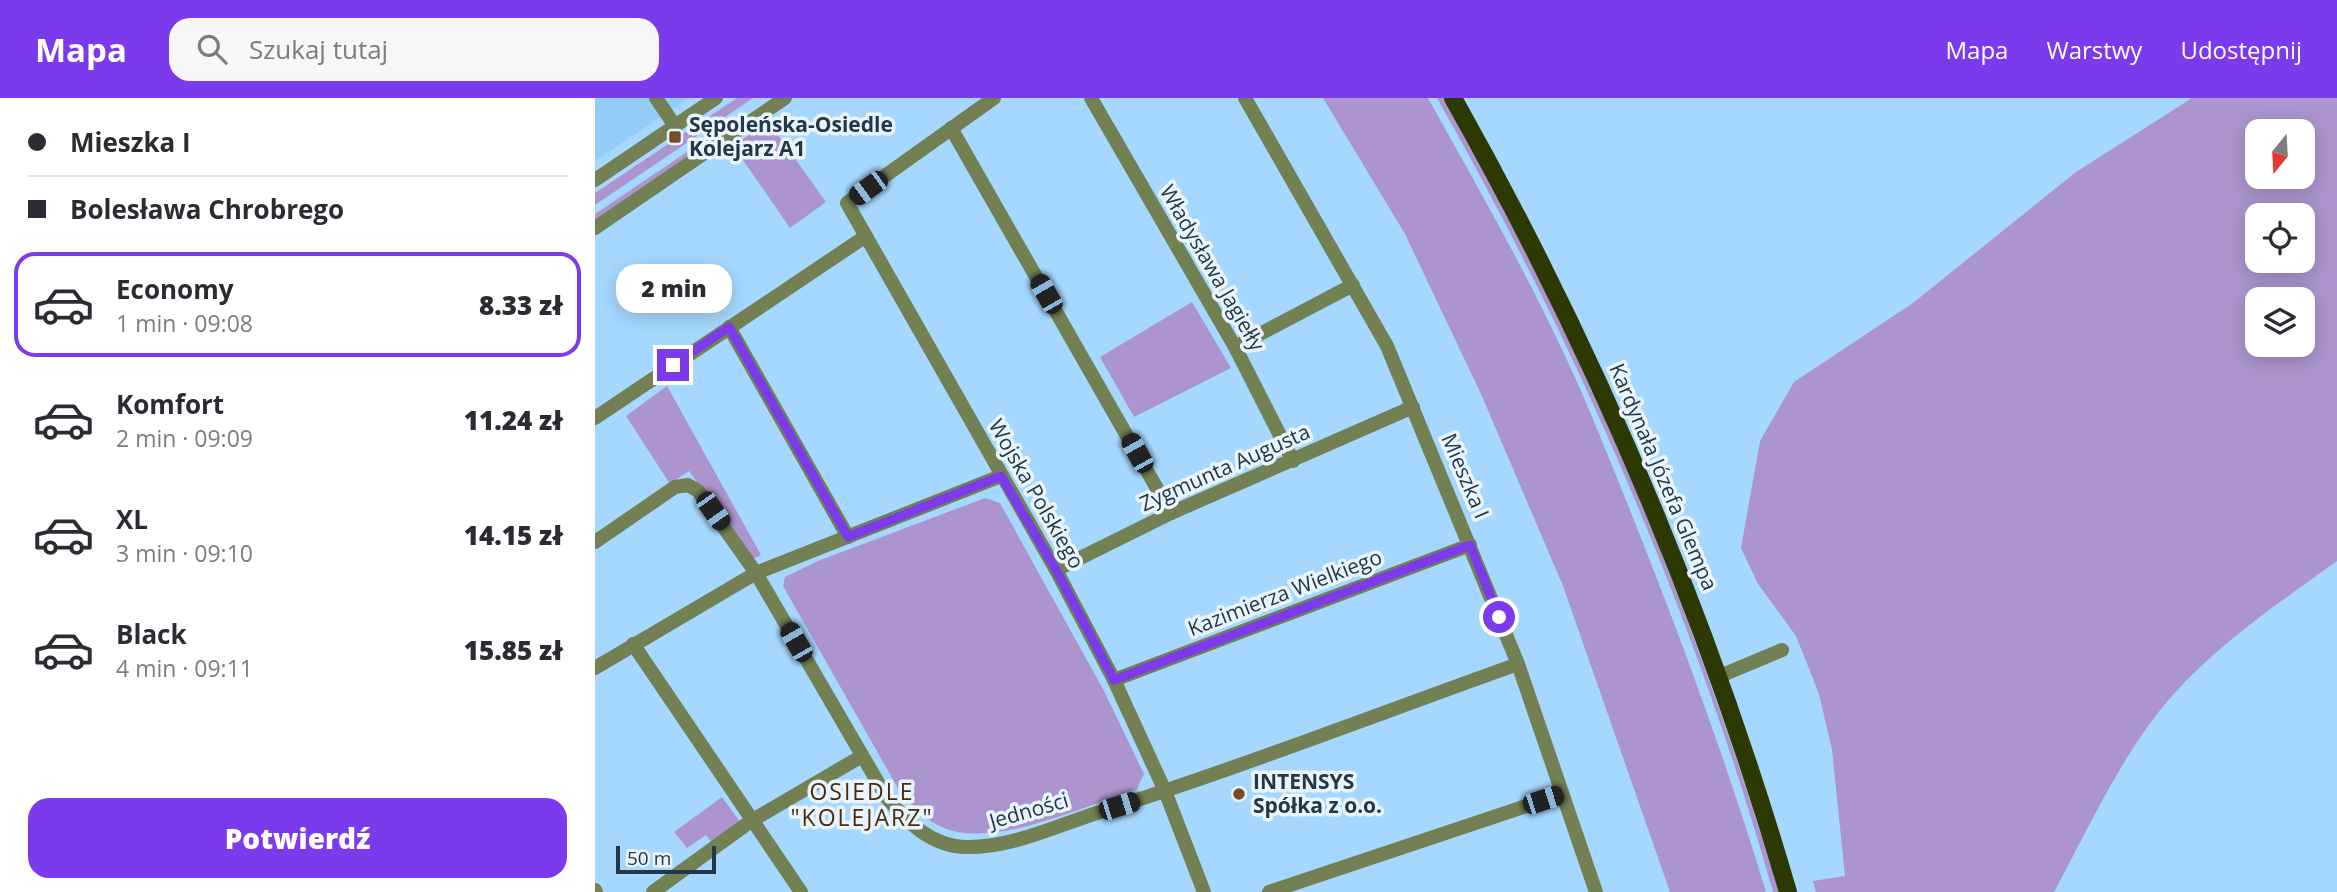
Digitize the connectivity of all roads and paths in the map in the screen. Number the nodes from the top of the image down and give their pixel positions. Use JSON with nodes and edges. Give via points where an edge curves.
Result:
{"nodes":[{"id":1,"x":656,"y":98,"type":"edge"},
{"id":2,"x":716,"y":98,"type":"edge"},
{"id":3,"x":785,"y":98,"type":"edge"},
{"id":4,"x":994,"y":98,"type":"edge"},
{"id":5,"x":1091,"y":98,"type":"edge"},
{"id":6,"x":1245,"y":98,"type":"edge"},
{"id":7,"x":1453,"y":98,"type":"edge"},
{"id":8,"x":675,"y":126,"type":"junction"},
{"id":9,"x":951,"y":128,"type":"junction"},
{"id":10,"x":595,"y":180,"type":"edge"},
{"id":11,"x":595,"y":228,"type":"edge"},
{"id":12,"x":866,"y":236,"type":"junction"},
{"id":13,"x":1353,"y":285,"type":"junction"},
{"id":14,"x":729,"y":327,"type":"junction"},
{"id":15,"x":1235,"y":347,"type":"junction"},
{"id":16,"x":1413,"y":407,"type":"junction"},
{"id":17,"x":595,"y":418,"type":"edge"},
{"id":18,"x":1293,"y":461,"type":"junction"},
{"id":19,"x":1001,"y":476,"type":"junction"},
{"id":20,"x":1171,"y":513,"type":"junction"},
{"id":21,"x":848,"y":537,"type":"junction"},
{"id":22,"x":595,"y":542,"type":"edge"},
{"id":23,"x":1470,"y":545,"type":"junction"},
{"id":24,"x":1056,"y":570,"type":"junction"},
{"id":25,"x":756,"y":573,"type":"junction"},
{"id":26,"x":633,"y":644,"type":"junction"},
{"id":27,"x":1782,"y":650,"type":"dead end"},
{"id":28,"x":1518,"y":664,"type":"junction"},
{"id":29,"x":595,"y":668,"type":"edge"},
{"id":30,"x":1720,"y":676,"type":"junction"},
{"id":31,"x":1114,"y":680,"type":"junction"},
{"id":32,"x":862,"y":756,"type":"junction"},
{"id":33,"x":1165,"y":791,"type":"junction"},
{"id":34,"x":1562,"y":794,"type":"junction"},
{"id":35,"x":751,"y":821,"type":"junction"},
{"id":36,"x":653,"y":892,"type":"edge"},
{"id":37,"x":801,"y":892,"type":"edge"},
{"id":38,"x":1203,"y":892,"type":"edge"},
{"id":39,"x":1269,"y":892,"type":"edge"},
{"id":40,"x":1597,"y":892,"type":"edge"},
{"id":41,"x":1788,"y":892,"type":"edge"}],
"edges":[{"from":1,"to":8,"type":"street"},
{"from":2,"to":8,"type":"street"},
{"from":3,"to":11,"type":"street"},
{"from":4,"to":9,"type":"street"},
{"from":5,"to":15,"type":"street","name":"Władysława Jagiełły"},
{"from":6,"to":13,"type":"street","name":"Mieszka I"},
{"from":7,"to":30,"type":"main road","name":"Kardynała Józefa Glempa","via":[[1571,320],[1637,467]]},
{"from":8,"to":10,"type":"street"},
{"from":9,"to":12,"type":"street","name":"Wojska Polskiego","via":[[847,203]]},
{"from":9,"to":20,"type":"street"},
{"from":12,"to":14,"type":"street"},
{"from":12,"to":19,"type":"street","name":"Wojska Polskiego"},
{"from":13,"to":15,"type":"street"},
{"from":13,"to":16,"type":"street","name":"Mieszka I","via":[[1387,346]]},
{"from":14,"to":17,"type":"street"},
{"from":14,"to":21,"type":"street"},
{"from":15,"to":18,"type":"street","name":"Władysława Jagiełły"},
{"from":16,"to":18,"type":"street","name":"Zygmunta Augusta"},
{"from":16,"to":23,"type":"street","name":"Mieszka I"},
{"from":18,"to":20,"type":"street","name":"Zygmunta Augusta"},
{"from":19,"to":21,"type":"street"},
{"from":19,"to":24,"type":"street","name":"Wojska Polskiego"},
{"from":20,"to":24,"type":"street","name":"Zygmunta Augusta"},
{"from":21,"to":25,"type":"street"},
{"from":22,"to":25,"type":"street","name":"Jedności","via":[[675,487],[688,485],[698,491]]},
{"from":23,"to":28,"type":"street","name":"Mieszka I"},
{"from":23,"to":31,"type":"street","name":"Kazimierza Wielkiego"},
{"from":24,"to":31,"type":"street","name":"Wojska Polskiego"},
{"from":25,"to":26,"type":"street"},
{"from":25,"to":32,"type":"street","name":"Jedności"},
{"from":26,"to":29,"type":"street"},
{"from":26,"to":35,"type":"street"},
{"from":27,"to":30,"type":"street"},
{"from":28,"to":33,"type":"street","name":"Jedności"},
{"from":28,"to":34,"type":"street","name":"Mieszka I"},
{"from":30,"to":41,"type":"main road","name":"Kardynała Józefa Glempa"},
{"from":31,"to":33,"type":"street","name":"Wojska Polskiego"},
{"from":32,"to":33,"type":"street","name":"Jedności","via":[[904,819],[926,836],[966,847],[1004,842]]},
{"from":32,"to":35,"type":"street"},
{"from":33,"to":38,"type":"street","name":"Wojska Polskiego"},
{"from":34,"to":39,"type":"street"},
{"from":34,"to":40,"type":"street","name":"Mieszka I"},
{"from":35,"to":36,"type":"street"},
{"from":35,"to":37,"type":"street"}]}
